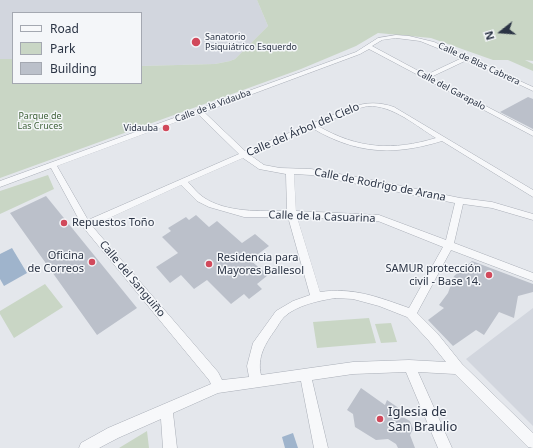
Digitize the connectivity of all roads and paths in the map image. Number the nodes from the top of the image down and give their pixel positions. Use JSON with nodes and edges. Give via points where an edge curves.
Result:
{"nodes":[{"id":1,"x":426,"y":41,"type":"joint"},
{"id":2,"x":370,"y":46,"type":"junction"},
{"id":3,"x":468,"y":58,"type":"junction"},
{"id":4,"x":426,"y":77,"type":"junction"},
{"id":5,"x":533,"y":89,"type":"edge"},
{"id":6,"x":199,"y":111,"type":"junction"},
{"id":7,"x":313,"y":126,"type":"junction"},
{"id":8,"x":533,"y":134,"type":"edge"},
{"id":9,"x":442,"y":139,"type":"junction"},
{"id":10,"x":244,"y":155,"type":"junction"},
{"id":11,"x":53,"y":165,"type":"junction"},
{"id":12,"x":290,"y":172,"type":"junction"},
{"id":13,"x":182,"y":181,"type":"junction"},
{"id":14,"x":0,"y":184,"type":"edge"},
{"id":15,"x":533,"y":194,"type":"edge"},
{"id":16,"x":460,"y":201,"type":"junction"},
{"id":17,"x":292,"y":214,"type":"junction"},
{"id":18,"x":533,"y":217,"type":"edge"},
{"id":19,"x":86,"y":225,"type":"junction"},
{"id":20,"x":449,"y":245,"type":"junction"},
{"id":21,"x":533,"y":277,"type":"edge"},
{"id":22,"x":316,"y":297,"type":"junction"},
{"id":23,"x":411,"y":314,"type":"junction"},
{"id":24,"x":409,"y":366,"type":"junction"},
{"id":25,"x":458,"y":368,"type":"junction"},
{"id":26,"x":305,"y":374,"type":"junction"},
{"id":27,"x":256,"y":382,"type":"junction"},
{"id":28,"x":218,"y":387,"type":"junction"},
{"id":29,"x":166,"y":409,"type":"junction"},
{"id":30,"x":533,"y":442,"type":"edge"},
{"id":31,"x":86,"y":448,"type":"edge"},
{"id":32,"x":170,"y":448,"type":"edge"},
{"id":33,"x":321,"y":448,"type":"edge"},
{"id":34,"x":445,"y":448,"type":"edge"}],
"edges":[{"from":1,"to":2,"type":"street","name":"Calle de la Vidauba","via":[[386,37]]},
{"from":1,"to":3,"type":"street","name":"Calle de Blas Cabrera"},
{"from":2,"to":4,"type":"street","name":"Calle del Garapalo"},
{"from":2,"to":6,"type":"street","name":"Calle de la Vidauba","via":[[351,56]]},
{"from":3,"to":4,"type":"street"},
{"from":3,"to":5,"type":"street","name":"Calle de Blas Cabrera"},
{"from":4,"to":8,"type":"street","name":"Calle del Garapalo"},
{"from":6,"to":10,"type":"street","name":"Calle de Rodrigo de Arana"},
{"from":6,"to":11,"type":"street","name":"Calle de la Vidauba"},
{"from":7,"to":9,"type":"street","via":[[342,142],[387,151],[425,145]]},
{"from":7,"to":9,"type":"street","name":"Calle del Árbol del Cielo","via":[[359,106],[375,104],[392,108]]},
{"from":7,"to":10,"type":"street","name":"Calle del Árbol del Cielo"},
{"from":9,"to":15,"type":"street","name":"Calle del Árbol del Cielo"},
{"from":10,"to":12,"type":"street","name":"Calle de Rodrigo de Arana","via":[[270,170]]},
{"from":10,"to":13,"type":"street","name":"Calle del Árbol del Cielo"},
{"from":11,"to":14,"type":"street","name":"Calle de la Vidauba"},
{"from":11,"to":19,"type":"street","name":"Calle del Sanguiño"},
{"from":12,"to":16,"type":"street","name":"Calle de Rodrigo de Arana","via":[[311,172],[373,182]]},
{"from":12,"to":17,"type":"street"},
{"from":13,"to":17,"type":"street","name":"Calle de la Casuarina","via":[[200,199],[225,209],[244,214]]},
{"from":13,"to":19,"type":"street","name":"Calle del Árbol del Cielo"},
{"from":16,"to":18,"type":"street","name":"Calle de Rodrigo de Arana","via":[[492,205]]},
{"from":16,"to":20,"type":"street"},
{"from":17,"to":20,"type":"street","name":"Calle de la Casuarina","via":[[379,218]]},
{"from":17,"to":22,"type":"street"},
{"from":19,"to":28,"type":"street","name":"Calle del Sanguiño","via":[[214,376]]},
{"from":20,"to":21,"type":"street","name":"Calle de la Casuarina"},
{"from":20,"to":23,"type":"street"},
{"from":22,"to":23,"type":"street","via":[[353,295]]},
{"from":22,"to":27,"type":"street","via":[[280,314],[259,343],[253,366]]},
{"from":23,"to":25,"type":"street"},
{"from":24,"to":25,"type":"street"},
{"from":24,"to":26,"type":"street","via":[[353,368]]},
{"from":24,"to":34,"type":"street"},
{"from":25,"to":30,"type":"street"},
{"from":26,"to":27,"type":"street"},
{"from":26,"to":33,"type":"street"},
{"from":27,"to":28,"type":"street"},
{"from":28,"to":29,"type":"street"},
{"from":29,"to":31,"type":"street"},
{"from":29,"to":32,"type":"street"}]}
